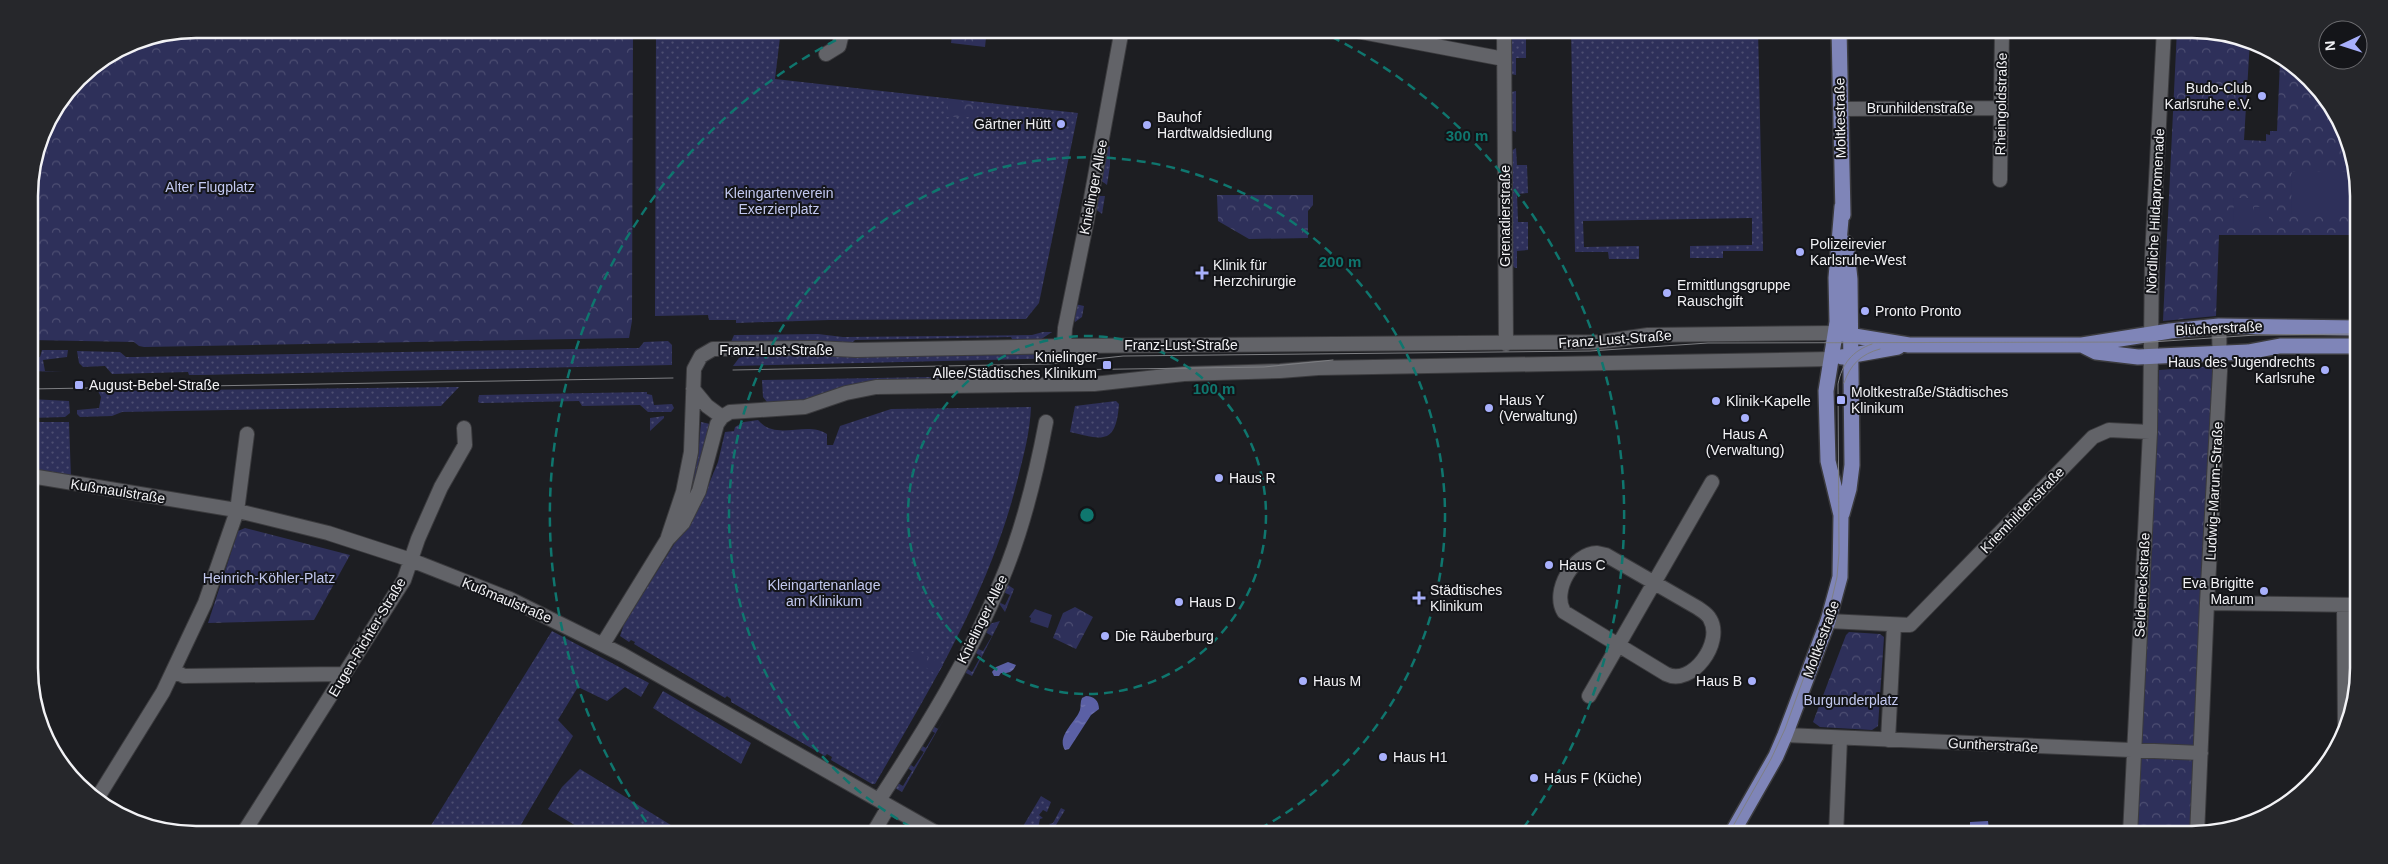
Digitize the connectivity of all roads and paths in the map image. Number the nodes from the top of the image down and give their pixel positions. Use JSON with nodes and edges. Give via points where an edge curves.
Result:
{"nodes":[{"id":1,"x":841,"y":38,"type":"edge"},
{"id":2,"x":1120,"y":38,"type":"edge"},
{"id":3,"x":1393,"y":38,"type":"edge"},
{"id":4,"x":1504,"y":38,"type":"edge"},
{"id":5,"x":1840,"y":38,"type":"edge"},
{"id":6,"x":2002,"y":38,"type":"edge"},
{"id":7,"x":2164,"y":38,"type":"edge"},
{"id":8,"x":826,"y":54,"type":"dead end"},
{"id":9,"x":1504,"y":59,"type":"junction"},
{"id":10,"x":2001,"y":108,"type":"junction"},
{"id":11,"x":1840,"y":109,"type":"junction"},
{"id":12,"x":2000,"y":180,"type":"dead end"},
{"id":13,"x":1842,"y":207,"type":"junction"},
{"id":14,"x":2219,"y":326,"type":"junction"},
{"id":15,"x":2350,"y":328,"type":"edge"},
{"id":16,"x":1836,"y":333,"type":"junction"},
{"id":17,"x":2150,"y":334,"type":"junction"},
{"id":18,"x":1851,"y":336,"type":"junction"},
{"id":19,"x":1506,"y":344,"type":"junction"},
{"id":20,"x":1909,"y":345,"type":"junction"},
{"id":21,"x":2082,"y":345,"type":"junction"},
{"id":22,"x":1064,"y":346,"type":"junction"},
{"id":23,"x":2350,"y":346,"type":"edge"},
{"id":24,"x":2220,"y":353,"type":"junction"},
{"id":25,"x":1851,"y":356,"type":"junction"},
{"id":26,"x":2151,"y":357,"type":"junction"},
{"id":27,"x":1831,"y":359,"type":"junction"},
{"id":28,"x":693,"y":390,"type":"junction"},
{"id":29,"x":722,"y":417,"type":"junction"},
{"id":30,"x":1046,"y":422,"type":"dead end"},
{"id":31,"x":464,"y":428,"type":"dead end"},
{"id":32,"x":2150,"y":432,"type":"junction"},
{"id":33,"x":247,"y":434,"type":"dead end"},
{"id":34,"x":37,"y":477,"type":"edge"},
{"id":35,"x":1712,"y":482,"type":"dead end"},
{"id":36,"x":237,"y":511,"type":"junction"},
{"id":37,"x":1841,"y":515,"type":"junction"},
{"id":38,"x":667,"y":540,"type":"junction"},
{"id":39,"x":411,"y":560,"type":"junction"},
{"id":40,"x":1653,"y":582,"type":"junction"},
{"id":41,"x":2207,"y":603,"type":"junction"},
{"id":42,"x":2344,"y":605,"type":"junction"},
{"id":43,"x":2350,"y":605,"type":"edge"},
{"id":44,"x":1828,"y":621,"type":"junction"},
{"id":45,"x":1894,"y":624,"type":"junction"},
{"id":46,"x":1910,"y":625,"type":"junction"},
{"id":47,"x":1893,"y":641,"type":"junction"},
{"id":48,"x":603,"y":644,"type":"junction"},
{"id":49,"x":1617,"y":646,"type":"junction"},
{"id":50,"x":174,"y":672,"type":"junction"},
{"id":51,"x":344,"y":674,"type":"junction"},
{"id":52,"x":1589,"y":696,"type":"dead end"},
{"id":53,"x":2345,"y":708,"type":"edge"},
{"id":54,"x":1785,"y":735,"type":"junction"},
{"id":55,"x":1840,"y":738,"type":"junction"},
{"id":56,"x":1888,"y":740,"type":"junction"},
{"id":57,"x":2134,"y":751,"type":"junction"},
{"id":58,"x":2201,"y":753,"type":"junction"},
{"id":59,"x":100,"y":794,"type":"edge"},
{"id":60,"x":884,"y":803,"type":"junction"},
{"id":61,"x":248,"y":826,"type":"edge"},
{"id":62,"x":875,"y":826,"type":"edge"},
{"id":63,"x":924,"y":826,"type":"edge"},
{"id":64,"x":1736,"y":826,"type":"edge"},
{"id":65,"x":1836,"y":826,"type":"edge"},
{"id":66,"x":2130,"y":826,"type":"edge"},
{"id":67,"x":2197,"y":826,"type":"edge"}],
"edges":[{"from":1,"to":8,"type":"street","via":[[839,46]]},
{"from":2,"to":22,"type":"street","name":"Knielinger Allee"},
{"from":3,"to":9,"type":"street"},
{"from":4,"to":9,"type":"street","name":"Grenadierstraße"},
{"from":5,"to":11,"type":"main road","name":"Moltkestraße"},
{"from":6,"to":10,"type":"street","name":"Rheingoldstraße"},
{"from":7,"to":17,"type":"street","name":"Nördliche Hildapromenade"},
{"from":9,"to":19,"type":"street","name":"Grenadierstraße"},
{"from":10,"to":11,"type":"street","name":"Brunhildenstraße"},
{"from":10,"to":12,"type":"street","name":"Rheingoldstraße"},
{"from":11,"to":13,"type":"main road","name":"Moltkestraße"},
{"from":13,"to":16,"type":"main road","name":"Moltkestraße","via":[[1836,278]]},
{"from":13,"to":18,"type":"main road","name":"Moltkestraße","via":[[1850,279]]},
{"from":14,"to":15,"type":"main road","name":"Blücherstraße"},
{"from":14,"to":17,"type":"main road","name":"Blücherstraße"},
{"from":14,"to":24,"type":"street","name":"Ludwig-Marum-Straße"},
{"from":16,"to":18,"type":"main road","name":"Franz-Lust-Straße"},
{"from":16,"to":19,"type":"street","name":"Franz-Lust-Straße","via":[[1648,335],[1607,342]]},
{"from":16,"to":27,"type":"main road","name":"Moltkestraße"},
{"from":17,"to":21,"type":"main road","name":"Blücherstraße"},
{"from":17,"to":26,"type":"street","name":"Seldeneckstraße"},
{"from":18,"to":20,"type":"main road","name":"Blücherstraße"},
{"from":18,"to":25,"type":"main road","name":"Moltkestraße"},
{"from":19,"to":22,"type":"street","name":"Franz-Lust-Straße"},
{"from":20,"to":21,"type":"main road","name":"Blücherstraße"},
{"from":20,"to":25,"type":"main road","name":"Blücherstraße"},
{"from":21,"to":26,"type":"main road","name":"Blücherstraße","via":[[2096,352]]},
{"from":22,"to":28,"type":"street","name":"Franz-Lust-Straße","via":[[717,349],[708,351],[697,360]]},
{"from":23,"to":24,"type":"main road","name":"Blücherstraße","via":[[2280,346]]},
{"from":24,"to":26,"type":"main road","name":"Blücherstraße"},
{"from":24,"to":41,"type":"street","name":"Ludwig-Marum-Straße"},
{"from":25,"to":27,"type":"main road","name":"Blücherstraße"},
{"from":25,"to":37,"type":"main road","name":"Moltkestraße","via":[[1852,465]]},
{"from":26,"to":32,"type":"street","name":"Seldeneckstraße"},
{"from":27,"to":29,"type":"street","name":"Franz-Lust-Straße","via":[[1318,368],[1184,374],[1094,384],[876,387],[846,392],[805,407],[730,412]]},
{"from":27,"to":37,"type":"main road","name":"Moltkestraße","via":[[1826,391],[1828,461]]},
{"from":28,"to":29,"type":"street"},
{"from":28,"to":38,"type":"street","name":"Franz-Lust-Straße","via":[[691,452],[683,492]]},
{"from":29,"to":38,"type":"street","name":"Franz-Lust-Straße","via":[[715,429],[699,491],[683,523]]},
{"from":30,"to":60,"type":"street","name":"Knielinger Allee","via":[[1020,530],[988,612]]},
{"from":31,"to":39,"type":"street","name":"Eugen-Richter-Straße","via":[[465,445],[441,487]]},
{"from":32,"to":46,"type":"street","name":"Kriemhildenstraße","via":[[2109,430],[2093,438]]},
{"from":32,"to":57,"type":"street","name":"Seldeneckstraße"},
{"from":33,"to":36,"type":"street"},
{"from":34,"to":36,"type":"street","name":"Kußmaulstraße"},
{"from":35,"to":40,"type":"street"},
{"from":36,"to":39,"type":"street","name":"Kußmaulstraße","via":[[347,538]]},
{"from":36,"to":50,"type":"street","via":[[205,603]]},
{"from":37,"to":44,"type":"main road","name":"Moltkestraße","via":[[1840,578]]},
{"from":38,"to":48,"type":"street","name":"Franz-Lust-Straße"},
{"from":39,"to":48,"type":"street","name":"Kußmaulstraße","via":[[510,599]]},
{"from":39,"to":51,"type":"street","name":"Eugen-Richter-Straße","via":[[394,596]]},
{"from":40,"to":49,"type":"street"},
{"from":40,"to":49,"type":"street","via":[[1597,553],[1580,559],[1568,576],[1560,597],[1564,612]]},
{"from":40,"to":49,"type":"street","via":[[1698,608],[1710,619],[1713,634],[1709,647],[1691,673],[1674,677]]},
{"from":41,"to":42,"type":"street"},
{"from":41,"to":58,"type":"street","name":"Ludwig-Marum-Straße"},
{"from":42,"to":43,"type":"street"},
{"from":42,"to":53,"type":"street"},
{"from":44,"to":45,"type":"street"},
{"from":44,"to":54,"type":"main road","name":"Moltkestraße"},
{"from":45,"to":46,"type":"street"},
{"from":45,"to":47,"type":"street"},
{"from":46,"to":47,"type":"street","name":"Kriemhildenstraße"},
{"from":47,"to":56,"type":"street"},
{"from":48,"to":60,"type":"street","name":"Kußmaulstraße"},
{"from":49,"to":52,"type":"street"},
{"from":50,"to":51,"type":"street","via":[[184,676]]},
{"from":50,"to":59,"type":"street"},
{"from":51,"to":61,"type":"street","name":"Eugen-Richter-Straße"},
{"from":54,"to":55,"type":"street","name":"Guntherstraße"},
{"from":54,"to":64,"type":"main road","name":"Moltkestraße"},
{"from":55,"to":56,"type":"street","name":"Guntherstraße"},
{"from":55,"to":65,"type":"street"},
{"from":56,"to":57,"type":"street","name":"Guntherstraße"},
{"from":57,"to":58,"type":"street","name":"Guntherstraße"},
{"from":57,"to":66,"type":"street","name":"Seldeneckstraße"},
{"from":58,"to":67,"type":"street","name":"Ludwig-Marum-Straße"},
{"from":60,"to":62,"type":"street","name":"Knielinger Allee"},
{"from":60,"to":63,"type":"street","name":"Kußmaulstraße"}]}
